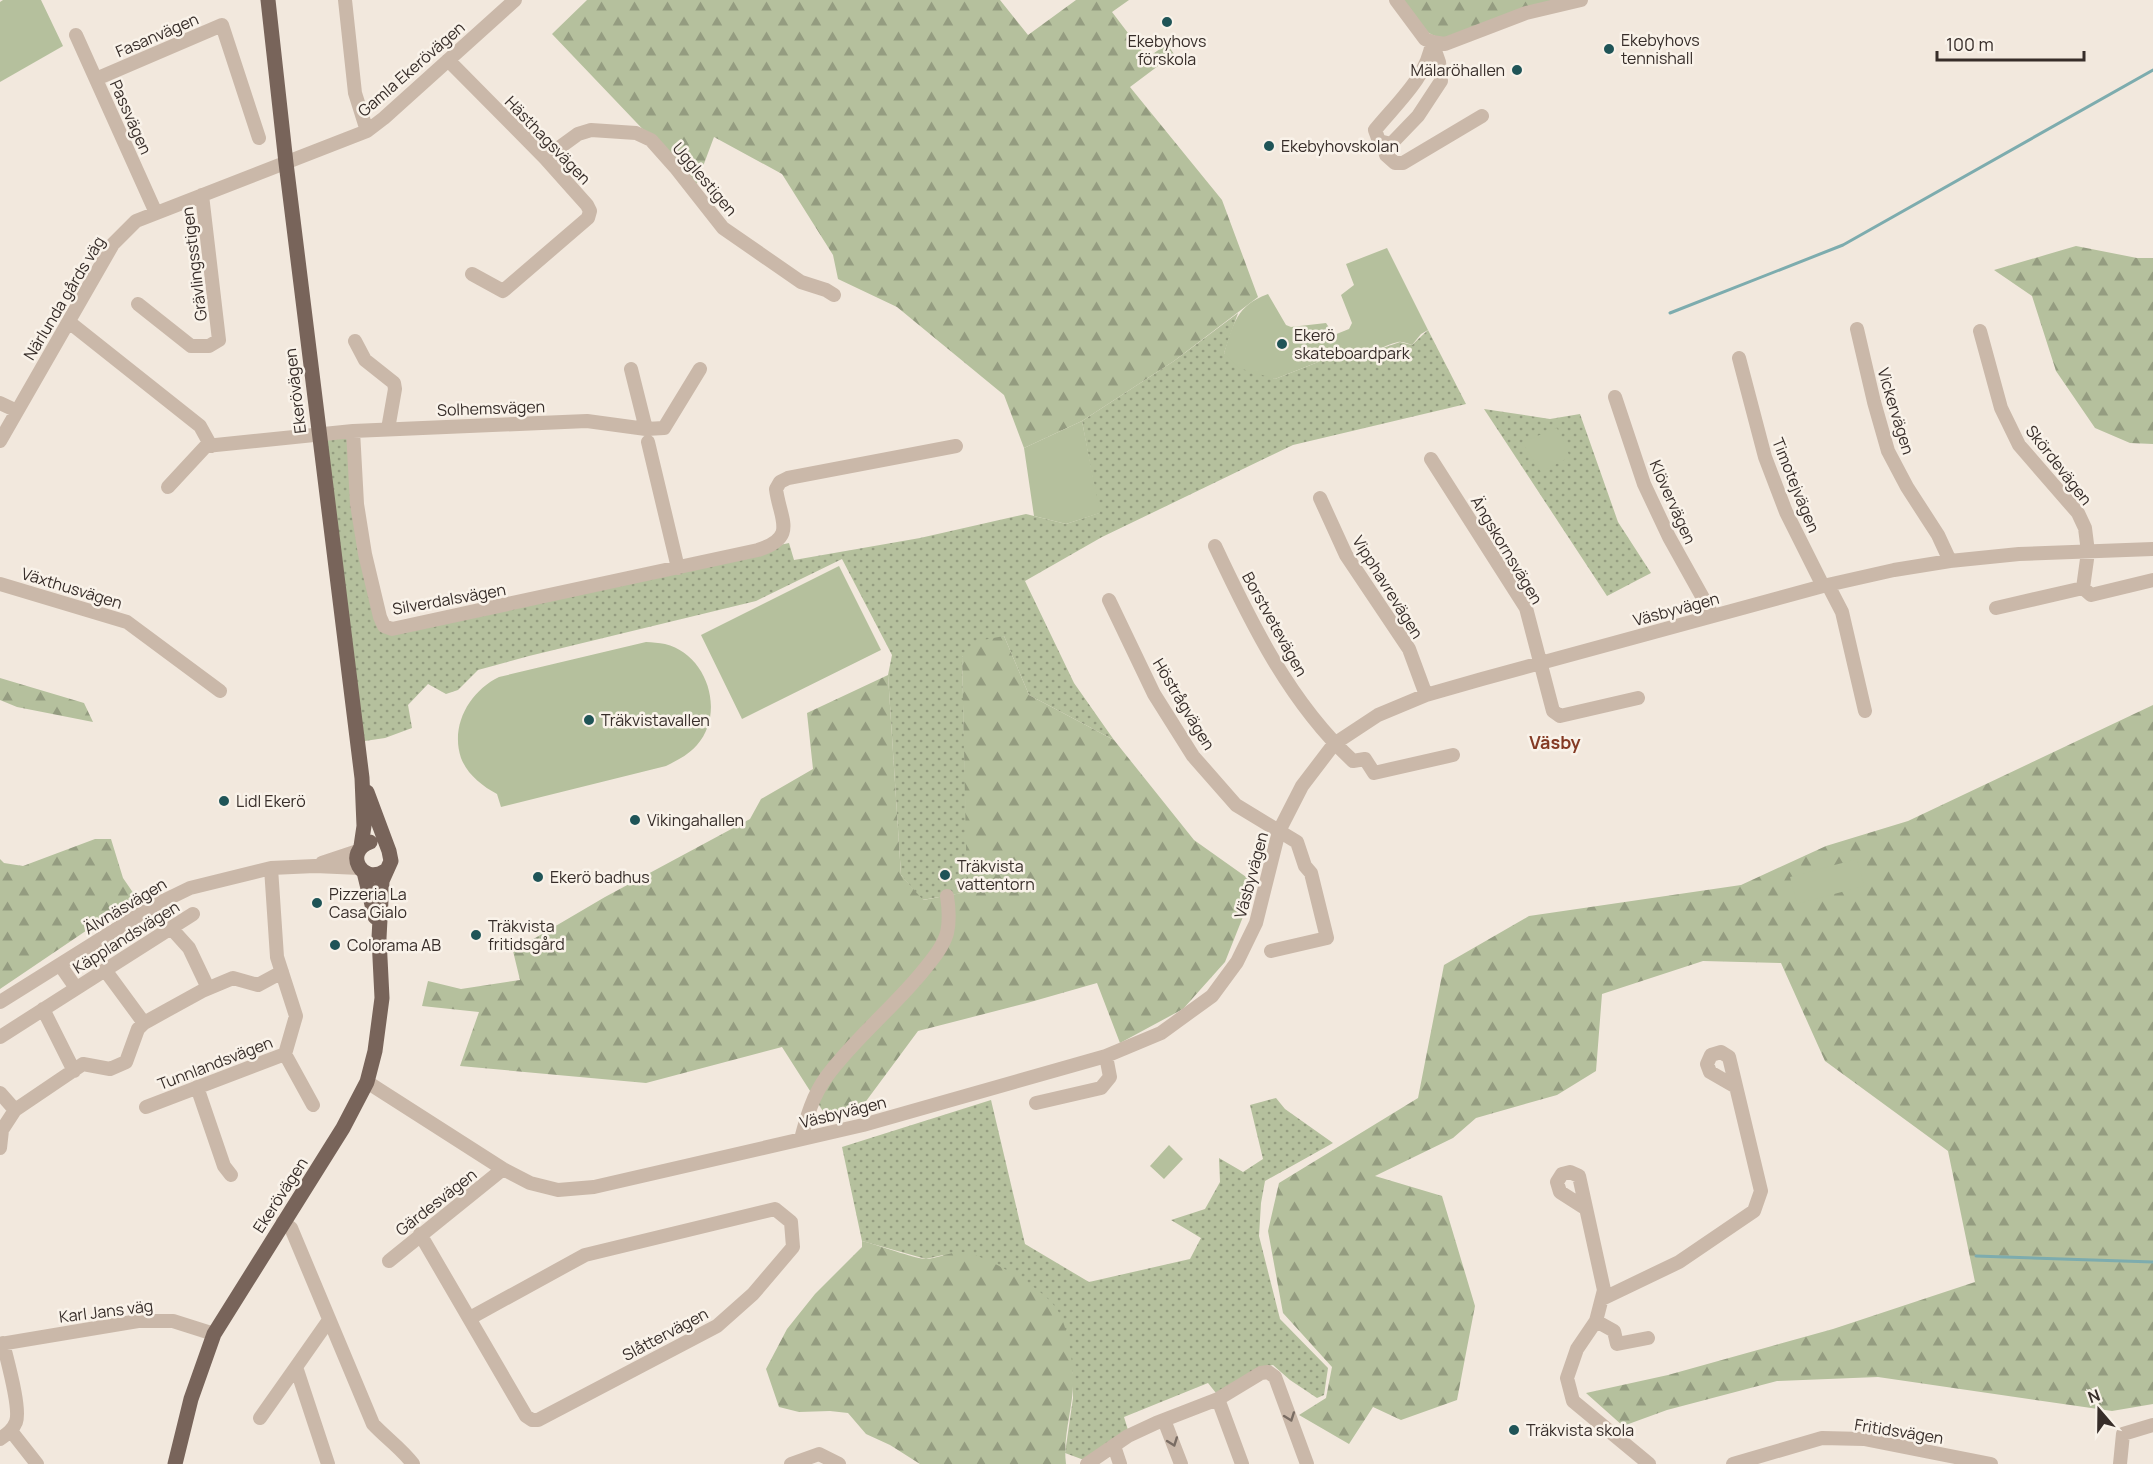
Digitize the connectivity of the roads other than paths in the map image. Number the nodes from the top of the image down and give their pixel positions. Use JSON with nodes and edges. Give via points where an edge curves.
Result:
{"nodes":[{"id":1,"x":268,"y":0,"type":"edge"},
{"id":2,"x":345,"y":0,"type":"edge"},
{"id":3,"x":515,"y":0,"type":"edge"},
{"id":4,"x":1396,"y":0,"type":"edge"},
{"id":5,"x":1581,"y":0,"type":"edge"},
{"id":6,"x":76,"y":35,"type":"dead end"},
{"id":7,"x":1432,"y":42,"type":"junction"},
{"id":8,"x":448,"y":60,"type":"junction"},
{"id":9,"x":96,"y":79,"type":"junction"},
{"id":10,"x":1482,"y":116,"type":"dead end"},
{"id":11,"x":366,"y":130,"type":"junction"},
{"id":12,"x":259,"y":138,"type":"dead end"},
{"id":13,"x":1383,"y":142,"type":"junction"},
{"id":14,"x":545,"y":158,"type":"junction"},
{"id":15,"x":286,"y":163,"type":"junction"},
{"id":16,"x":202,"y":195,"type":"junction"},
{"id":17,"x":156,"y":213,"type":"junction"},
{"id":18,"x":472,"y":274,"type":"dead end"},
{"id":19,"x":834,"y":295,"type":"dead end"},
{"id":20,"x":138,"y":304,"type":"dead end"},
{"id":21,"x":69,"y":322,"type":"junction"},
{"id":22,"x":1857,"y":329,"type":"dead end"},
{"id":23,"x":1980,"y":330,"type":"dead end"},
{"id":24,"x":355,"y":341,"type":"dead end"},
{"id":25,"x":1739,"y":358,"type":"dead end"},
{"id":26,"x":631,"y":369,"type":"dead end"},
{"id":27,"x":700,"y":369,"type":"dead end"},
{"id":28,"x":1615,"y":398,"type":"dead end"},
{"id":29,"x":0,"y":403,"type":"edge"},
{"id":30,"x":17,"y":411,"type":"junction"},
{"id":31,"x":388,"y":429,"type":"junction"},
{"id":32,"x":353,"y":430,"type":"junction"},
{"id":33,"x":319,"y":434,"type":"junction"},
{"id":34,"x":647,"y":435,"type":"junction"},
{"id":35,"x":0,"y":441,"type":"edge"},
{"id":36,"x":211,"y":446,"type":"junction"},
{"id":37,"x":956,"y":446,"type":"dead end"},
{"id":38,"x":1431,"y":459,"type":"dead end"},
{"id":39,"x":168,"y":487,"type":"dead end"},
{"id":40,"x":1320,"y":498,"type":"dead end"},
{"id":41,"x":1215,"y":546,"type":"dead end"},
{"id":42,"x":2153,"y":549,"type":"edge"},
{"id":43,"x":2088,"y":552,"type":"junction"},
{"id":44,"x":1950,"y":561,"type":"junction"},
{"id":45,"x":678,"y":568,"type":"junction"},
{"id":46,"x":2153,"y":580,"type":"edge"},
{"id":47,"x":0,"y":584,"type":"edge"},
{"id":48,"x":1826,"y":585,"type":"junction"},
{"id":49,"x":2083,"y":588,"type":"junction"},
{"id":50,"x":1109,"y":600,"type":"dead end"},
{"id":51,"x":1996,"y":608,"type":"dead end"},
{"id":52,"x":1713,"y":616,"type":"junction"},
{"id":53,"x":1541,"y":663,"type":"junction"},
{"id":54,"x":220,"y":691,"type":"dead end"},
{"id":55,"x":1426,"y":695,"type":"junction"},
{"id":56,"x":1638,"y":698,"type":"dead end"},
{"id":57,"x":1865,"y":711,"type":"dead end"},
{"id":58,"x":1334,"y":744,"type":"junction"},
{"id":59,"x":1454,"y":755,"type":"dead end"},
{"id":60,"x":362,"y":778,"type":"junction"},
{"id":61,"x":1279,"y":831,"type":"junction"},
{"id":62,"x":386,"y":846,"type":"junction"},
{"id":63,"x":360,"y":848,"type":"junction"},
{"id":64,"x":315,"y":866,"type":"junction"},
{"id":65,"x":271,"y":868,"type":"junction"},
{"id":66,"x":362,"y":870,"type":"junction"},
{"id":67,"x":386,"y":871,"type":"junction"},
{"id":68,"x":947,"y":896,"type":"dead end"},
{"id":69,"x":193,"y":914,"type":"dead end"},
{"id":70,"x":171,"y":928,"type":"junction"},
{"id":71,"x":379,"y":938,"type":"junction"},
{"id":72,"x":1272,"y":951,"type":"dead end"},
{"id":73,"x":60,"y":965,"type":"junction"},
{"id":74,"x":105,"y":970,"type":"junction"},
{"id":75,"x":282,"y":972,"type":"junction"},
{"id":76,"x":76,"y":988,"type":"junction"},
{"id":77,"x":208,"y":988,"type":"junction"},
{"id":78,"x":0,"y":1002,"type":"edge"},
{"id":79,"x":43,"y":1009,"type":"junction"},
{"id":80,"x":144,"y":1023,"type":"junction"},
{"id":81,"x":0,"y":1037,"type":"edge"},
{"id":82,"x":285,"y":1054,"type":"junction"},
{"id":83,"x":1106,"y":1056,"type":"junction"},
{"id":84,"x":74,"y":1071,"type":"junction"},
{"id":85,"x":367,"y":1082,"type":"junction"},
{"id":86,"x":196,"y":1087,"type":"junction"},
{"id":87,"x":1736,"y":1087,"type":"dead end"},
{"id":88,"x":0,"y":1093,"type":"edge"},
{"id":89,"x":1036,"y":1103,"type":"dead end"},
{"id":90,"x":313,"y":1105,"type":"dead end"},
{"id":91,"x":146,"y":1107,"type":"dead end"},
{"id":92,"x":15,"y":1110,"type":"junction"},
{"id":93,"x":801,"y":1139,"type":"junction"},
{"id":94,"x":0,"y":1148,"type":"edge"},
{"id":95,"x":503,"y":1169,"type":"junction"},
{"id":96,"x":231,"y":1175,"type":"dead end"},
{"id":97,"x":1585,"y":1208,"type":"dead end"},
{"id":98,"x":283,"y":1222,"type":"junction"},
{"id":99,"x":420,"y":1234,"type":"junction"},
{"id":100,"x":389,"y":1261,"type":"dead end"},
{"id":101,"x":1602,"y":1299,"type":"junction"},
{"id":102,"x":470,"y":1317,"type":"junction"},
{"id":103,"x":328,"y":1320,"type":"junction"},
{"id":104,"x":1596,"y":1321,"type":"junction"},
{"id":105,"x":214,"y":1334,"type":"junction"},
{"id":106,"x":1648,"y":1338,"type":"dead end"},
{"id":107,"x":2,"y":1343,"type":"edge"},
{"id":108,"x":296,"y":1367,"type":"junction"},
{"id":109,"x":1218,"y":1399,"type":"junction"},
{"id":110,"x":260,"y":1418,"type":"dead end"},
{"id":111,"x":1164,"y":1420,"type":"junction"},
{"id":112,"x":2153,"y":1425,"type":"edge"},
{"id":113,"x":6,"y":1435,"type":"edge"},
{"id":114,"x":1114,"y":1446,"type":"junction"},
{"id":115,"x":37,"y":1464,"type":"edge"},
{"id":116,"x":175,"y":1464,"type":"edge"},
{"id":117,"x":328,"y":1464,"type":"edge"},
{"id":118,"x":413,"y":1464,"type":"edge"},
{"id":119,"x":791,"y":1464,"type":"edge"},
{"id":120,"x":839,"y":1464,"type":"edge"},
{"id":121,"x":1087,"y":1464,"type":"edge"},
{"id":122,"x":1120,"y":1464,"type":"edge"},
{"id":123,"x":1181,"y":1464,"type":"edge"},
{"id":124,"x":1242,"y":1464,"type":"edge"},
{"id":125,"x":1307,"y":1464,"type":"edge"},
{"id":126,"x":1648,"y":1464,"type":"edge"},
{"id":127,"x":1733,"y":1464,"type":"edge"},
{"id":128,"x":1991,"y":1464,"type":"edge"},
{"id":129,"x":2120,"y":1464,"type":"edge"}],
"edges":[{"from":1,"to":15,"type":"main road","name":"Ekerövägen"},
{"from":2,"to":11,"type":"street","via":[[355,93]]},
{"from":3,"to":8,"type":"street","name":"Gamla Ekerövägen"},
{"from":4,"to":7,"type":"street","via":[[1425,39]]},
{"from":5,"to":7,"type":"street","via":[[1526,13],[1445,44]]},
{"from":6,"to":9,"type":"street","name":"Passvägen"},
{"from":7,"to":13,"type":"street","via":[[1420,75],[1375,130]]},
{"from":7,"to":13,"type":"street","via":[[1441,81],[1418,116],[1391,144]]},
{"from":8,"to":11,"type":"street","name":"Gamla Ekerövägen"},
{"from":8,"to":14,"type":"street","name":"Hästhagsvägen"},
{"from":9,"to":12,"type":"street","name":"Fasanvägen","via":[[222,25]]},
{"from":9,"to":17,"type":"street","name":"Passvägen"},
{"from":10,"to":13,"type":"street","via":[[1403,163],[1395,163],[1386,155]]},
{"from":11,"to":15,"type":"street","name":"Gamla Ekerövägen"},
{"from":14,"to":18,"type":"street","name":"Hästhagsvägen","via":[[587,205],[588,219],[503,291]]},
{"from":14,"to":19,"type":"street","name":"Ugglestigen","via":[[578,134],[591,130],[636,133],[651,141],[675,167],[723,228],[801,282]]},
{"from":15,"to":16,"type":"street","name":"Närlunda gårds väg"},
{"from":15,"to":33,"type":"main road","name":"Ekerövägen"},
{"from":16,"to":17,"type":"street","name":"Närlunda gårds väg"},
{"from":16,"to":20,"type":"street","name":"Grävlingsstigen","via":[[219,340],[209,346],[191,346]]},
{"from":17,"to":21,"type":"street","name":"Närlunda gårds väg","via":[[136,221],[113,244]]},
{"from":21,"to":30,"type":"street","name":"Närlunda gårds väg"},
{"from":21,"to":36,"type":"street","via":[[200,426]]},
{"from":22,"to":44,"type":"street","name":"Vickervägen","via":[[1888,451]]},
{"from":23,"to":43,"type":"street","name":"Skördevägen","via":[[2001,408],[2019,445],[2078,513],[2085,528]]},
{"from":24,"to":31,"type":"street","via":[[365,360],[394,383]]},
{"from":25,"to":48,"type":"street","name":"Timotejvägen","via":[[1765,457],[1786,512]]},
{"from":26,"to":34,"type":"street"},
{"from":27,"to":34,"type":"street","name":"Solhemsvägen","via":[[664,428]]},
{"from":28,"to":52,"type":"street","name":"Klövervägen","via":[[1644,484]]},
{"from":29,"to":30,"type":"street"},
{"from":30,"to":35,"type":"street","name":"Närlunda gårds väg"},
{"from":31,"to":32,"type":"street","name":"Solhemsvägen"},
{"from":31,"to":34,"type":"street","name":"Solhemsvägen","via":[[587,420]]},
{"from":32,"to":33,"type":"street","name":"Solhemsvägen"},
{"from":32,"to":45,"type":"street","name":"Silverdalsvägen","via":[[361,534],[384,626],[404,627]]},
{"from":33,"to":36,"type":"street","name":"Solhemsvägen"},
{"from":33,"to":60,"type":"main road","name":"Ekerövägen"},
{"from":34,"to":45,"type":"street"},
{"from":36,"to":39,"type":"street","via":[[206,446]]},
{"from":37,"to":45,"type":"street","name":"Silverdalsvägen","via":[[788,478],[776,489],[784,526],[774,545]]},
{"from":38,"to":53,"type":"street","name":"Ängskornsvägen","via":[[1526,608]]},
{"from":40,"to":55,"type":"street","name":"Vipphavrevägen","via":[[1346,555],[1408,649]]},
{"from":41,"to":58,"type":"street","name":"Borstvetevägen","via":[[1245,610],[1284,678]]},
{"from":42,"to":43,"type":"street","name":"Väsbyvägen"},
{"from":43,"to":44,"type":"street","name":"Väsbyvägen"},
{"from":43,"to":49,"type":"street","name":"Skördevägen"},
{"from":44,"to":48,"type":"street","name":"Väsbyvägen"},
{"from":46,"to":49,"type":"street","via":[[2091,595]]},
{"from":47,"to":54,"type":"street","name":"Växthusvägen","via":[[127,622]]},
{"from":48,"to":52,"type":"street","name":"Väsbyvägen"},
{"from":48,"to":57,"type":"street","name":"Timotejvägen","via":[[1842,612]]},
{"from":49,"to":51,"type":"street"},
{"from":50,"to":61,"type":"street","name":"Höstrågvägen","via":[[1154,694],[1193,756],[1236,805]]},
{"from":52,"to":53,"type":"street","name":"Väsbyvägen"},
{"from":53,"to":55,"type":"street","name":"Väsbyvägen"},
{"from":53,"to":56,"type":"street","name":"Ängskornsvägen","via":[[1553,711],[1560,716]]},
{"from":55,"to":58,"type":"street","name":"Väsbyvägen","via":[[1378,715]]},
{"from":58,"to":59,"type":"street","name":"Borstvetevägen","via":[[1353,761],[1365,759],[1374,772]]},
{"from":58,"to":61,"type":"street","name":"Väsbyvägen","via":[[1302,786]]},
{"from":60,"to":62,"type":"main road","name":"Ekerövägen"},
{"from":60,"to":63,"type":"main road","name":"Ekerövägen","via":[[364,826]]},
{"from":61,"to":72,"type":"street","name":"Höstrågvägen","via":[[1297,842],[1311,873],[1327,938]]},
{"from":61,"to":83,"type":"street","name":"Väsbyvägen","via":[[1256,923],[1237,962],[1212,996],[1161,1034]]},
{"from":62,"to":63,"type":"main road","via":[[372,841]]},
{"from":62,"to":67,"type":"main road","via":[[391,861]]},
{"from":63,"to":64,"type":"street","name":"Älvnäsvägen"},
{"from":63,"to":66,"type":"main road","via":[[356,857]]},
{"from":64,"to":65,"type":"street","name":"Älvnäsvägen"},
{"from":64,"to":66,"type":"street","name":"Älvnäsvägen"},
{"from":65,"to":73,"type":"street","name":"Älvnäsvägen","via":[[190,888],[155,905]]},
{"from":65,"to":75,"type":"street","name":"Tunnlandsvägen","via":[[277,957]]},
{"from":66,"to":67,"type":"main road","via":[[375,875]]},
{"from":66,"to":71,"type":"main road","name":"Ekerövägen"},
{"from":67,"to":71,"type":"main road","name":"Ekerövägen"},
{"from":68,"to":93,"type":"street","via":[[947,934],[937,954],[826,1077],[809,1107]]},
{"from":69,"to":70,"type":"street","name":"Käpplandsvägen"},
{"from":70,"to":74,"type":"street","name":"Käpplandsvägen"},
{"from":70,"to":77,"type":"street","via":[[189,948]]},
{"from":71,"to":85,"type":"main road","name":"Ekerövägen","via":[[382,998]]},
{"from":73,"to":76,"type":"street","name":"Käpplandsvägen"},
{"from":73,"to":78,"type":"street","name":"Älvnäsvägen"},
{"from":74,"to":76,"type":"street","name":"Käpplandsvägen"},
{"from":74,"to":80,"type":"street"},
{"from":75,"to":77,"type":"street","via":[[258,985],[233,978]]},
{"from":75,"to":82,"type":"street","name":"Tunnlandsvägen","via":[[296,1016]]},
{"from":76,"to":79,"type":"street","name":"Käpplandsvägen"},
{"from":77,"to":80,"type":"street"},
{"from":79,"to":81,"type":"street","name":"Käpplandsvägen"},
{"from":79,"to":84,"type":"street"},
{"from":80,"to":84,"type":"street","via":[[126,1062],[110,1069],[83,1065]]},
{"from":82,"to":86,"type":"street","name":"Tunnlandsvägen"},
{"from":82,"to":90,"type":"street"},
{"from":83,"to":89,"type":"street","via":[[1110,1077],[1101,1088]]},
{"from":83,"to":93,"type":"street","name":"Väsbyvägen"},
{"from":84,"to":92,"type":"street"},
{"from":85,"to":95,"type":"street","name":"Väsbyvägen"},
{"from":85,"to":98,"type":"main road","name":"Ekerövägen","via":[[343,1128]]},
{"from":86,"to":91,"type":"street","name":"Tunnlandsvägen"},
{"from":86,"to":96,"type":"street","via":[[224,1166]]},
{"from":87,"to":101,"type":"street","via":[[1761,1191],[1754,1211],[1679,1262]]},
{"from":88,"to":92,"type":"street"},
{"from":92,"to":94,"type":"street","via":[[2,1130]]},
{"from":93,"to":95,"type":"street","name":"Väsbyvägen","via":[[558,1191],[530,1184]]},
{"from":95,"to":99,"type":"street","name":"Gärdesvägen"},
{"from":97,"to":101,"type":"street","via":[[1604,1290]]},
{"from":98,"to":103,"type":"street","via":[[291,1228]]},
{"from":98,"to":105,"type":"main road","name":"Ekerövägen"},
{"from":99,"to":100,"type":"street","name":"Gärdesvägen"},
{"from":99,"to":102,"type":"street","name":"Slåttervägen"},
{"from":101,"to":104,"type":"street"},
{"from":102,"to":102,"type":"street","name":"Slåttervägen","via":[[526,1416],[538,1420],[717,1326],[753,1294],[793,1247],[791,1222],[775,1209],[585,1255]]},
{"from":103,"to":108,"type":"street"},
{"from":103,"to":118,"type":"street","via":[[373,1424]]},
{"from":104,"to":106,"type":"street","via":[[1614,1331],[1617,1344]]},
{"from":104,"to":126,"type":"street","via":[[1577,1349],[1567,1377],[1573,1401]]},
{"from":105,"to":107,"type":"street","name":"Karl Jans väg","via":[[173,1321],[138,1321]]},
{"from":105,"to":116,"type":"main road","name":"Ekerövägen","via":[[191,1399]]},
{"from":107,"to":113,"type":"street","via":[[17,1408],[17,1421]]},
{"from":108,"to":110,"type":"street"},
{"from":108,"to":117,"type":"street"},
{"from":109,"to":111,"type":"street"},
{"from":109,"to":124,"type":"street"},
{"from":109,"to":125,"type":"street","one_way":true,"via":[[1269,1372],[1275,1377]]},
{"from":111,"to":114,"type":"street"},
{"from":111,"to":123,"type":"street","one_way":true},
{"from":112,"to":129,"type":"street","via":[[2123,1434]]},
{"from":113,"to":115,"type":"street"},
{"from":114,"to":121,"type":"street"},
{"from":114,"to":122,"type":"street"},
{"from":119,"to":120,"type":"street","via":[[819,1454]]},
{"from":127,"to":128,"type":"street","name":"Fritidsvägen","via":[[1822,1438],[1864,1439]]}]}
